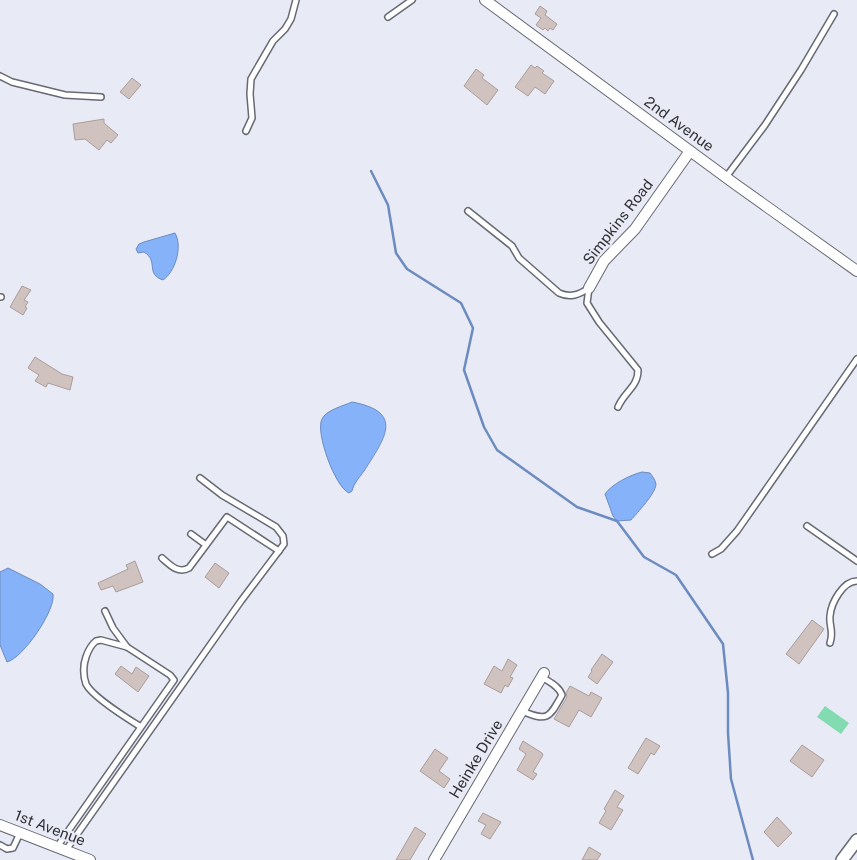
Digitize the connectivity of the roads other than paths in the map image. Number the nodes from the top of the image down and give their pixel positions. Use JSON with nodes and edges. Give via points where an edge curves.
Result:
{"nodes":[{"id":1,"x":296,"y":0,"type":"edge"},
{"id":2,"x":412,"y":0,"type":"edge"},
{"id":3,"x":485,"y":0,"type":"edge"},
{"id":4,"x":834,"y":14,"type":"dead end"},
{"id":5,"x":388,"y":17,"type":"dead end"},
{"id":6,"x":0,"y":76,"type":"edge"},
{"id":7,"x":101,"y":97,"type":"dead end"},
{"id":8,"x":246,"y":131,"type":"dead end"},
{"id":9,"x":690,"y":151,"type":"junction"},
{"id":10,"x":726,"y":177,"type":"junction"},
{"id":11,"x":468,"y":211,"type":"dead end"},
{"id":12,"x":857,"y":271,"type":"edge"},
{"id":13,"x":589,"y":288,"type":"junction"},
{"id":14,"x":857,"y":359,"type":"edge"},
{"id":15,"x":618,"y":407,"type":"dead end"},
{"id":16,"x":200,"y":478,"type":"dead end"},
{"id":17,"x":807,"y":526,"type":"dead end"},
{"id":18,"x":191,"y":534,"type":"dead end"},
{"id":19,"x":206,"y":545,"type":"junction"},
{"id":20,"x":279,"y":551,"type":"junction"},
{"id":21,"x":712,"y":554,"type":"dead end"},
{"id":22,"x":162,"y":558,"type":"dead end"},
{"id":23,"x":857,"y":561,"type":"edge"},
{"id":24,"x":857,"y":581,"type":"edge"},
{"id":25,"x":104,"y":611,"type":"dead end"},
{"id":26,"x":830,"y":643,"type":"dead end"},
{"id":27,"x":127,"y":647,"type":"junction"},
{"id":28,"x":543,"y":675,"type":"joint"},
{"id":29,"x":522,"y":711,"type":"junction"},
{"id":30,"x":141,"y":728,"type":"junction"},
{"id":31,"x":1,"y":827,"type":"edge"},
{"id":32,"x":20,"y":833,"type":"junction"},
{"id":33,"x":857,"y":840,"type":"edge"},
{"id":34,"x":0,"y":845,"type":"edge"},
{"id":35,"x":62,"y":849,"type":"junction"},
{"id":36,"x":90,"y":860,"type":"edge"},
{"id":37,"x":434,"y":860,"type":"edge"},
{"id":38,"x":842,"y":860,"type":"edge"}],
"edges":[{"from":1,"to":8,"type":"lane","via":[[291,19],[273,41],[251,79],[252,118]]},
{"from":2,"to":5,"type":"lane"},
{"from":3,"to":9,"type":"street","name":"2nd Avenue"},
{"from":4,"to":10,"type":"lane","via":[[765,125]]},
{"from":6,"to":7,"type":"lane","via":[[66,95]]},
{"from":9,"to":10,"type":"street","name":"2nd Avenue"},
{"from":9,"to":13,"type":"street","name":"Simpkins Road","via":[[636,229],[604,261]]},
{"from":10,"to":12,"type":"street","name":"2nd Avenue"},
{"from":11,"to":13,"type":"lane","via":[[512,246],[519,258],[559,293],[576,295]]},
{"from":13,"to":15,"type":"lane","via":[[587,303],[638,370],[638,380]]},
{"from":14,"to":21,"type":"lane","via":[[737,531],[721,550]]},
{"from":16,"to":20,"type":"lane","via":[[279,530],[284,544]]},
{"from":17,"to":23,"type":"lane"},
{"from":18,"to":19,"type":"lane"},
{"from":19,"to":20,"type":"lane","via":[[227,517]]},
{"from":19,"to":22,"type":"lane","via":[[184,570],[175,568]]},
{"from":20,"to":35,"type":"lane"},
{"from":24,"to":26,"type":"lane","via":[[844,587],[833,607]]},
{"from":25,"to":27,"type":"lane"},
{"from":27,"to":30,"type":"lane","via":[[170,674],[174,680]]},
{"from":27,"to":30,"type":"lane","via":[[96,641],[84,661],[84,673],[89,688]]},
{"from":28,"to":29,"type":"street","name":"Heinke Drive"},
{"from":28,"to":29,"type":"lane","via":[[562,695],[548,716],[533,716]]},
{"from":29,"to":37,"type":"street","name":"Heinke Drive"},
{"from":30,"to":35,"type":"lane"},
{"from":31,"to":32,"type":"street","name":"1st Avenue"},
{"from":32,"to":34,"type":"lane","via":[[13,848]]},
{"from":32,"to":35,"type":"street","name":"1st Avenue"},
{"from":33,"to":38,"type":"street"},
{"from":35,"to":36,"type":"street","name":"1st Avenue"}]}
